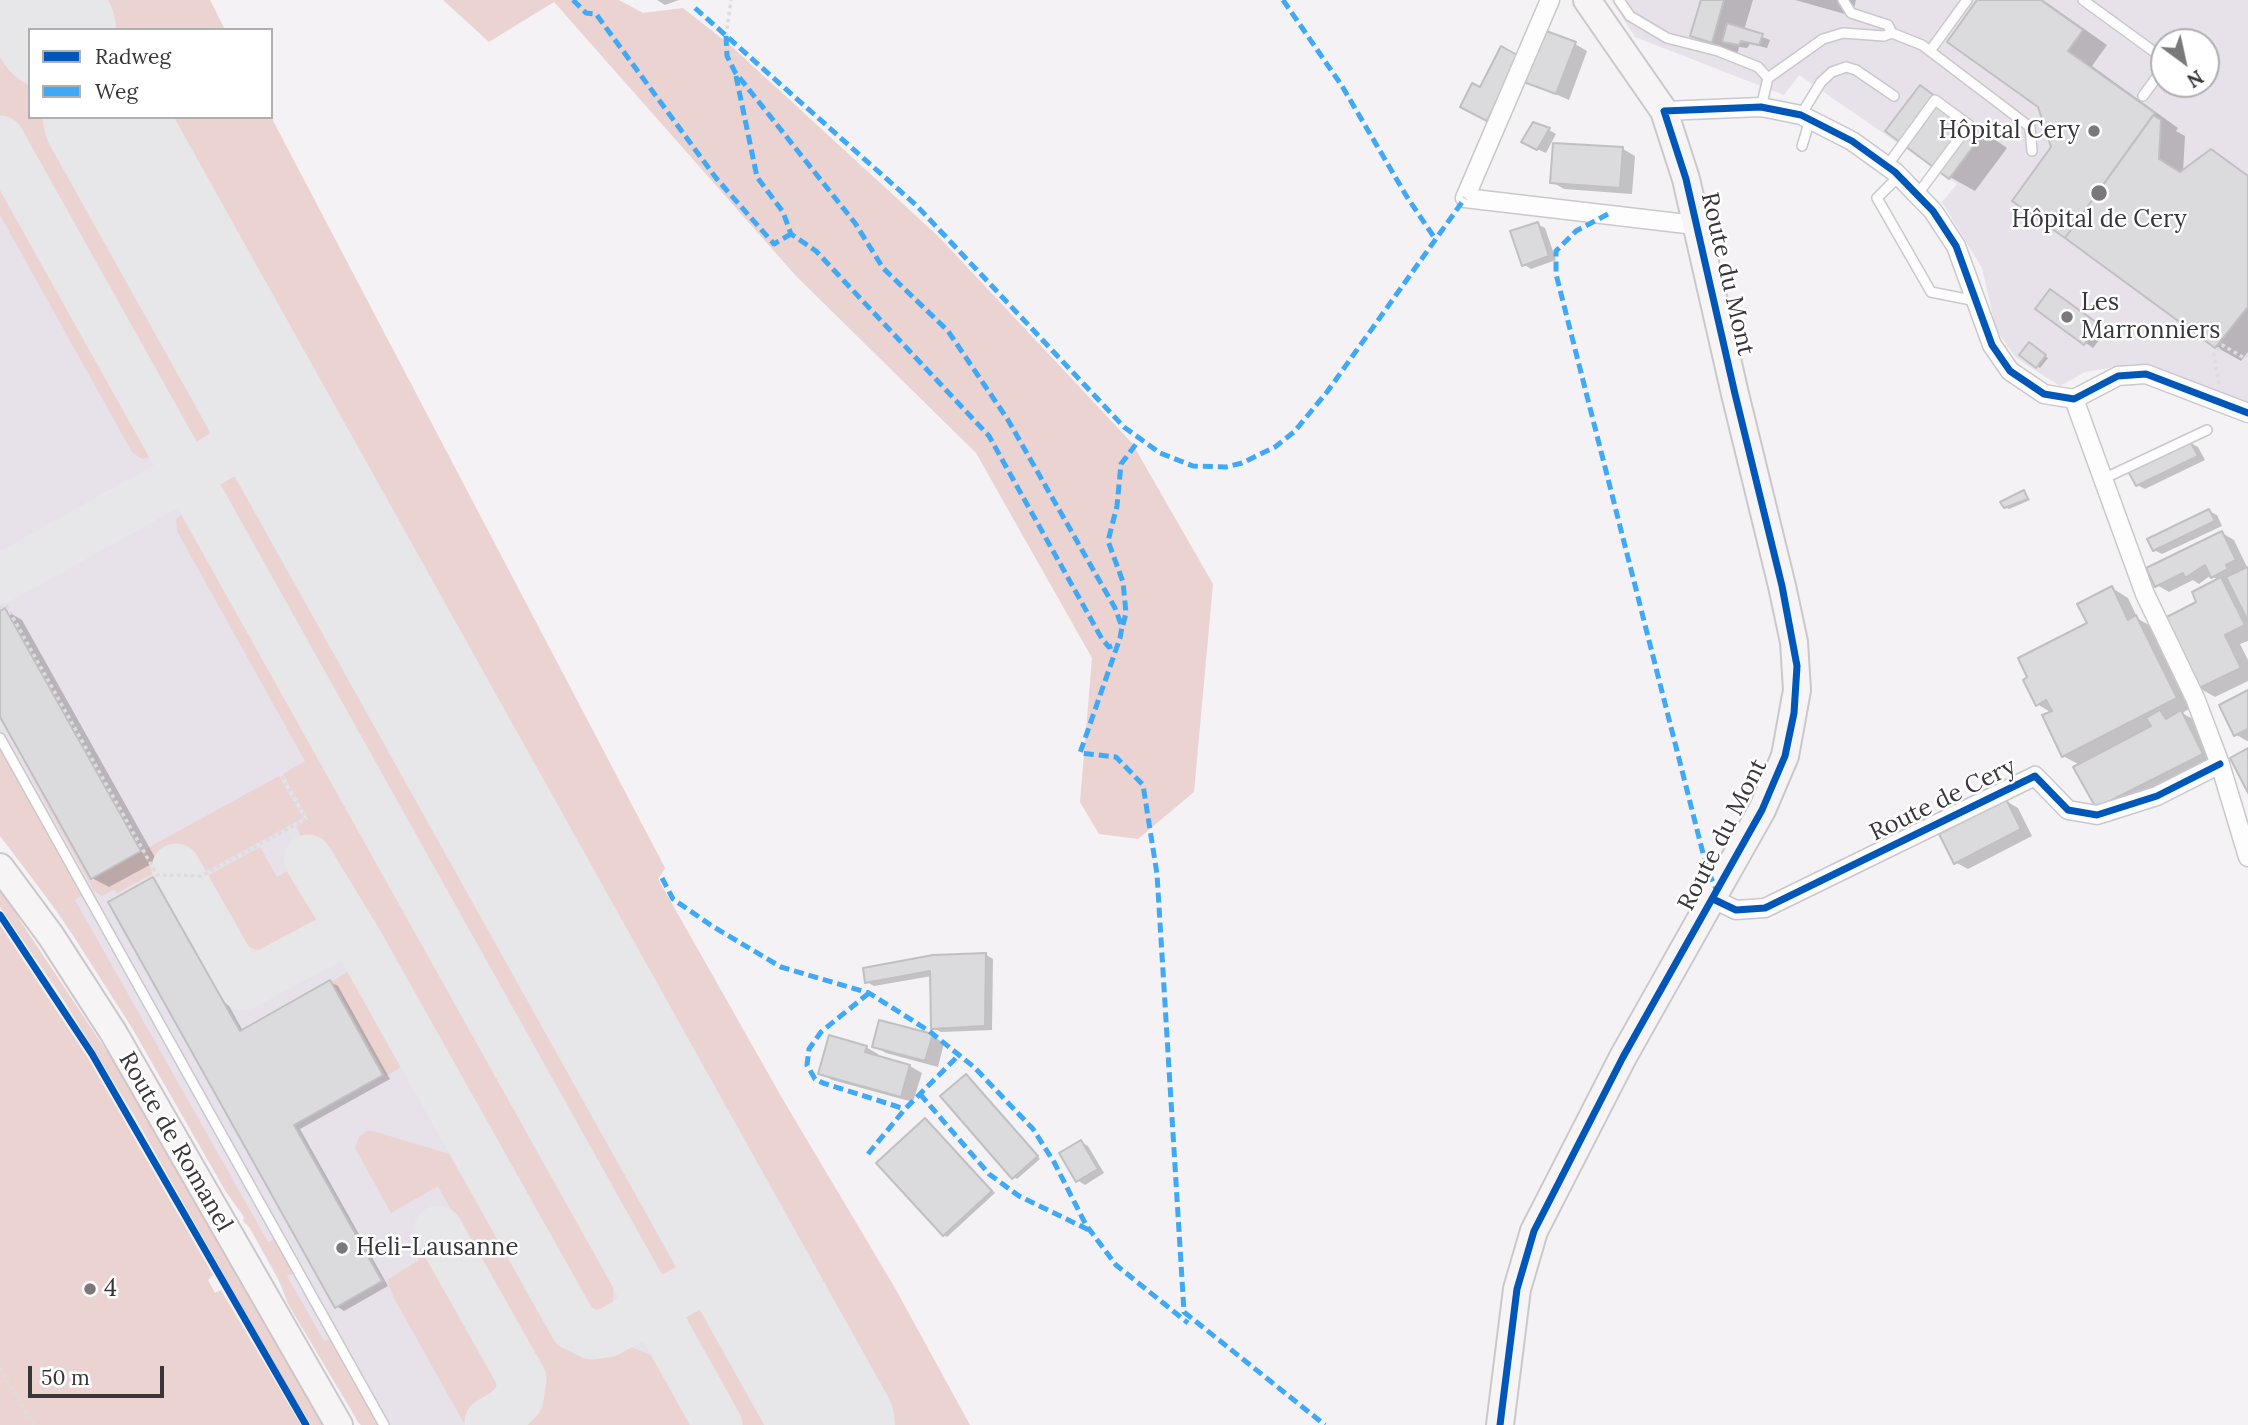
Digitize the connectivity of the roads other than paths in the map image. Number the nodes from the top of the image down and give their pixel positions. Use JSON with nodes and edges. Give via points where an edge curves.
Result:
{"nodes":[{"id":1,"x":1550,"y":0,"type":"edge"},
{"id":2,"x":1587,"y":0,"type":"edge"},
{"id":3,"x":1619,"y":0,"type":"edge"},
{"id":4,"x":1843,"y":0,"type":"edge"},
{"id":5,"x":1966,"y":0,"type":"edge"},
{"id":6,"x":2083,"y":0,"type":"edge"},
{"id":7,"x":1892,"y":33,"type":"junction"},
{"id":8,"x":2150,"y":49,"type":"edge"},
{"id":9,"x":1930,"y":51,"type":"junction"},
{"id":10,"x":1768,"y":78,"type":"junction"},
{"id":11,"x":2150,"y":86,"type":"edge"},
{"id":12,"x":1894,"y":96,"type":"dead end"},
{"id":13,"x":2143,"y":96,"type":"dead end"},
{"id":14,"x":1761,"y":107,"type":"junction"},
{"id":15,"x":1664,"y":111,"type":"junction"},
{"id":16,"x":1806,"y":117,"type":"junction"},
{"id":17,"x":1802,"y":146,"type":"dead end"},
{"id":18,"x":2032,"y":151,"type":"dead end"},
{"id":19,"x":1893,"y":171,"type":"junction"},
{"id":20,"x":1917,"y":195,"type":"junction"},
{"id":21,"x":1695,"y":225,"type":"junction"},
{"id":22,"x":1976,"y":301,"type":"junction"},
{"id":23,"x":2074,"y":399,"type":"junction"},
{"id":24,"x":2248,"y":413,"type":"edge"},
{"id":25,"x":2207,"y":430,"type":"dead end"},
{"id":26,"x":2103,"y":479,"type":"junction"},
{"id":27,"x":0,"y":738,"type":"edge"},
{"id":28,"x":2220,"y":764,"type":"junction"},
{"id":29,"x":2247,"y":854,"type":"edge"},
{"id":30,"x":0,"y":867,"type":"edge"},
{"id":31,"x":1713,"y":899,"type":"junction"},
{"id":32,"x":339,"y":1425,"type":"edge"},
{"id":33,"x":384,"y":1425,"type":"edge"},
{"id":34,"x":1500,"y":1425,"type":"edge"}],
"edges":[{"from":1,"to":21,"type":"street","via":[[1465,198]]},
{"from":2,"to":15,"type":"main road","name":"Route du Mont"},
{"from":3,"to":10,"type":"lane","via":[[1630,16],[1667,38],[1747,61]]},
{"from":4,"to":7,"type":"lane","via":[[1851,13],[1888,26]]},
{"from":5,"to":9,"type":"lane"},
{"from":6,"to":8,"type":"lane"},
{"from":7,"to":9,"type":"lane"},
{"from":7,"to":10,"type":"lane","via":[[1843,33],[1823,39]]},
{"from":9,"to":18,"type":"lane","via":[[2030,127]]},
{"from":10,"to":14,"type":"lane"},
{"from":11,"to":13,"type":"lane"},
{"from":12,"to":16,"type":"lane","via":[[1846,67],[1821,82]]},
{"from":14,"to":15,"type":"street"},
{"from":14,"to":16,"type":"street"},
{"from":15,"to":21,"type":"main road","name":"Route du Mont"},
{"from":16,"to":17,"type":"lane"},
{"from":16,"to":19,"type":"street","via":[[1852,141]]},
{"from":19,"to":20,"type":"street"},
{"from":19,"to":20,"type":"lane","via":[[1935,100],[1969,125]]},
{"from":19,"to":22,"type":"lane","via":[[1877,198],[1931,292]]},
{"from":20,"to":22,"type":"street","via":[[1956,246]]},
{"from":21,"to":31,"type":"main road","name":"Route du Mont","via":[[1797,666],[1785,756],[1762,810]]},
{"from":22,"to":23,"type":"street","via":[[1992,345],[2010,371],[2045,394]]},
{"from":23,"to":24,"type":"street","via":[[2118,376],[2146,374]]},
{"from":23,"to":26,"type":"street"},
{"from":25,"to":26,"type":"lane"},
{"from":26,"to":28,"type":"street","via":[[2145,594]]},
{"from":27,"to":33,"type":"lane"},
{"from":28,"to":29,"type":"street"},
{"from":28,"to":31,"type":"street","name":"Route de Cery","via":[[2157,796],[2097,815],[2068,810],[2035,776],[1765,908],[1736,910]]},
{"from":30,"to":32,"type":"main road","name":"Route de Romanel","via":[[113,1032]]},
{"from":31,"to":34,"type":"main road","name":"Route du Mont","via":[[1623,1057],[1534,1231],[1517,1289]]}]}
